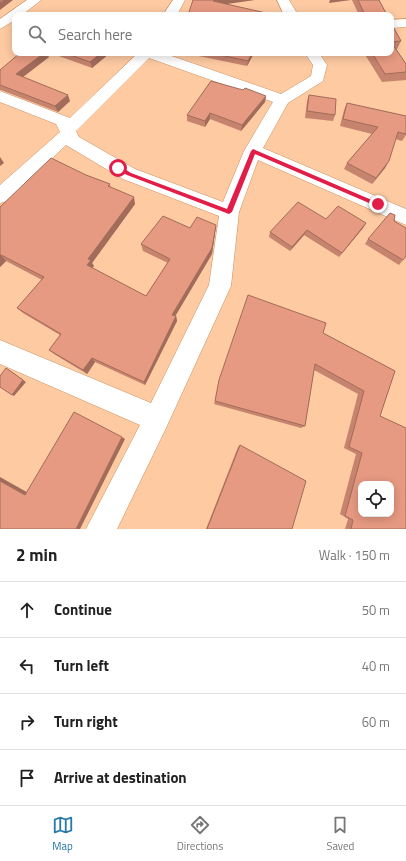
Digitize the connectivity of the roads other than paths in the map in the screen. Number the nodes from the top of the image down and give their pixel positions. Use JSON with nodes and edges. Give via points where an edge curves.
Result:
{"nodes":[{"id":1,"x":35,"y":0,"type":"edge"},
{"id":2,"x":179,"y":0,"type":"edge"},
{"id":3,"x":283,"y":0,"type":"edge"},
{"id":4,"x":18,"y":12,"type":"edge"},
{"id":5,"x":172,"y":12,"type":"edge"},
{"id":6,"x":289,"y":12,"type":"edge"},
{"id":7,"x":12,"y":16,"type":"edge"},
{"id":8,"x":406,"y":23,"type":"edge"},
{"id":9,"x":394,"y":24,"type":"edge"},
{"id":10,"x":0,"y":25,"type":"edge"},
{"id":11,"x":145,"y":56,"type":"edge"},
{"id":12,"x":157,"y":56,"type":"edge"},
{"id":13,"x":314,"y":56,"type":"edge"},
{"id":14,"x":0,"y":96,"type":"edge"},
{"id":15,"x":282,"y":100,"type":"junction"},
{"id":16,"x":68,"y":132,"type":"junction"},
{"id":17,"x":253,"y":151,"type":"junction"},
{"id":18,"x":0,"y":196,"type":"edge"},
{"id":19,"x":229,"y":212,"type":"junction"},
{"id":20,"x":406,"y":217,"type":"edge"},
{"id":21,"x":0,"y":352,"type":"edge"},
{"id":22,"x":157,"y":419,"type":"junction"},
{"id":23,"x":101,"y":529,"type":"edge"}],
"edges":[{"from":1,"to":4,"type":"street"},
{"from":2,"to":5,"type":"street"},
{"from":3,"to":6,"type":"street"},
{"from":7,"to":10,"type":"street"},
{"from":8,"to":9,"type":"street"},
{"from":11,"to":16,"type":"street"},
{"from":12,"to":15,"type":"street"},
{"from":13,"to":15,"type":"street","via":[[320,65],[318,78]]},
{"from":14,"to":16,"type":"street","via":[[63,120]]},
{"from":15,"to":17,"type":"street"},
{"from":16,"to":18,"type":"street"},
{"from":16,"to":19,"type":"street","via":[[72,141],[129,174]]},
{"from":17,"to":19,"type":"street"},
{"from":17,"to":20,"type":"street"},
{"from":19,"to":22,"type":"street","via":[[220,286]]},
{"from":21,"to":22,"type":"street"},
{"from":22,"to":23,"type":"street"}]}
